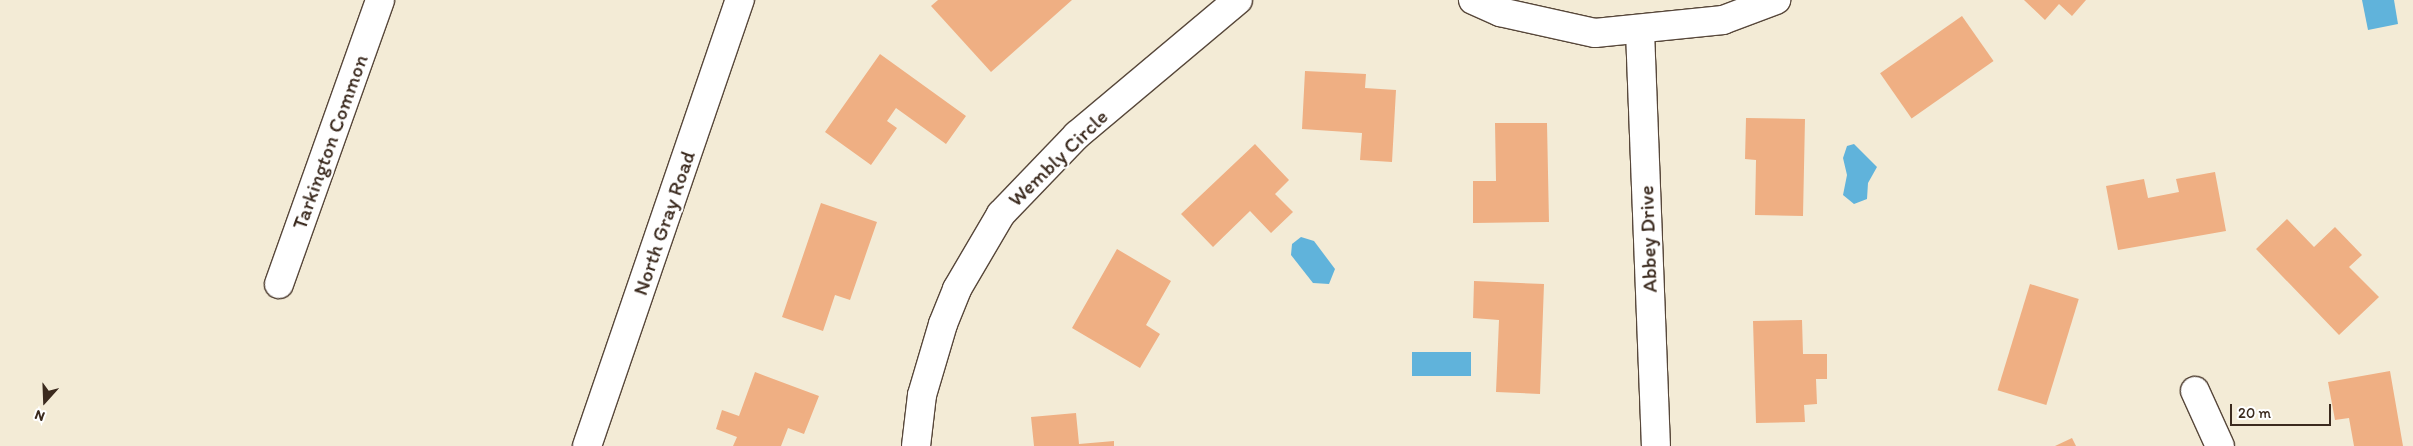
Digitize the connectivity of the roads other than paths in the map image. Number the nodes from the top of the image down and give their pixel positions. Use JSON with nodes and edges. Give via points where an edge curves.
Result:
{"nodes":[{"id":1,"x":380,"y":0,"type":"edge"},
{"id":2,"x":740,"y":0,"type":"edge"},
{"id":3,"x":1238,"y":0,"type":"edge"},
{"id":4,"x":1473,"y":0,"type":"edge"},
{"id":5,"x":1776,"y":0,"type":"edge"},
{"id":6,"x":1640,"y":31,"type":"junction"},
{"id":7,"x":279,"y":284,"type":"dead end"},
{"id":8,"x":2195,"y":391,"type":"dead end"},
{"id":9,"x":587,"y":446,"type":"edge"},
{"id":10,"x":916,"y":446,"type":"edge"},
{"id":11,"x":1656,"y":446,"type":"edge"},
{"id":12,"x":2220,"y":446,"type":"edge"}],
"edges":[{"from":1,"to":7,"type":"street","name":"Tarkington Common"},
{"from":2,"to":9,"type":"street","name":"North Gray Road"},
{"from":3,"to":10,"type":"street","name":"Wembly Circle","via":[[1077,135],[1001,214],[957,289],[943,324],[922,395]]},
{"from":4,"to":6,"type":"street","via":[[1500,12],[1596,33]]},
{"from":5,"to":6,"type":"street","via":[[1724,20]]},
{"from":6,"to":11,"type":"street","name":"Abbey Drive"},
{"from":8,"to":12,"type":"street"}]}
